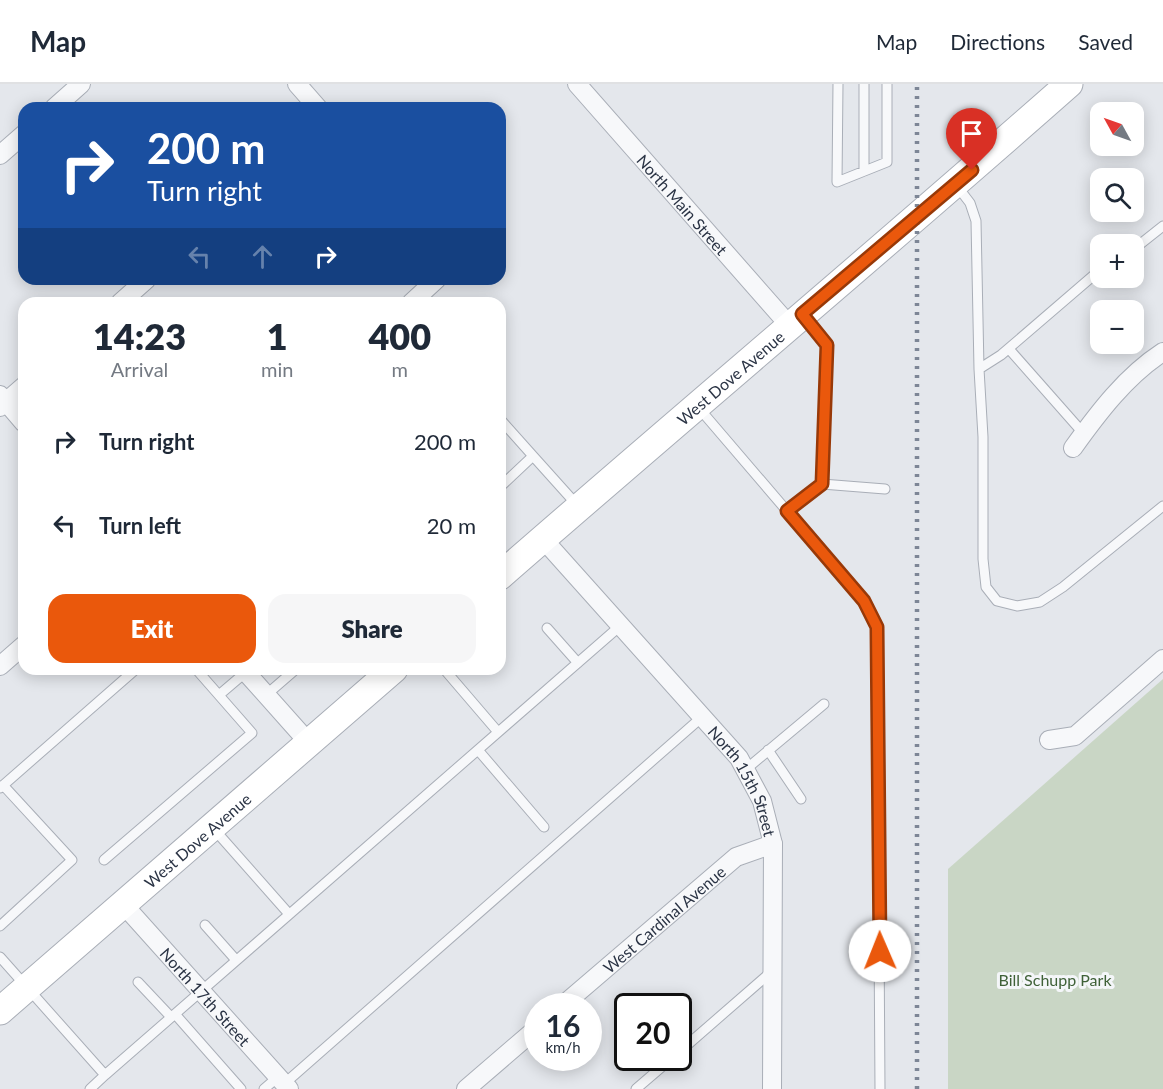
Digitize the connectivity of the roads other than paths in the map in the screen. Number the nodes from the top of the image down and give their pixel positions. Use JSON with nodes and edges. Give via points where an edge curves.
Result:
{"nodes":[{"id":1,"x":81,"y":84,"type":"edge"},
{"id":2,"x":297,"y":84,"type":"edge"},
{"id":3,"x":577,"y":84,"type":"edge"},
{"id":4,"x":838,"y":84,"type":"edge"},
{"id":5,"x":864,"y":84,"type":"edge"},
{"id":6,"x":887,"y":84,"type":"edge"},
{"id":7,"x":1069,"y":84,"type":"edge"},
{"id":8,"x":61,"y":102,"type":"edge"},
{"id":9,"x":313,"y":102,"type":"edge"},
{"id":10,"x":18,"y":139,"type":"edge"},
{"id":11,"x":0,"y":155,"type":"edge"},
{"id":12,"x":864,"y":171,"type":"junction"},
{"id":13,"x":956,"y":184,"type":"junction"},
{"id":14,"x":1163,"y":226,"type":"edge"},
{"id":15,"x":1144,"y":241,"type":"edge"},
{"id":16,"x":1090,"y":278,"type":"edge"},
{"id":17,"x":140,"y":285,"type":"edge"},
{"id":18,"x":430,"y":285,"type":"edge"},
{"id":19,"x":127,"y":297,"type":"edge"},
{"id":20,"x":418,"y":297,"type":"edge"},
{"id":21,"x":796,"y":319,"type":"junction"},
{"id":22,"x":1009,"y":348,"type":"junction"},
{"id":23,"x":1163,"y":352,"type":"edge"},
{"id":24,"x":980,"y":369,"type":"junction"},
{"id":25,"x":18,"y":390,"type":"edge"},
{"id":26,"x":2,"y":401,"type":"edge"},
{"id":27,"x":696,"y":406,"type":"junction"},
{"id":28,"x":18,"y":417,"type":"edge"},
{"id":29,"x":506,"y":425,"type":"edge"},
{"id":30,"x":1078,"y":441,"type":"joint"},
{"id":31,"x":533,"y":456,"type":"junction"},
{"id":32,"x":506,"y":481,"type":"edge"},
{"id":33,"x":822,"y":484,"type":"junction"},
{"id":34,"x":885,"y":489,"type":"dead end"},
{"id":35,"x":1163,"y":506,"type":"edge"},
{"id":36,"x":579,"y":507,"type":"junction"},
{"id":37,"x":787,"y":511,"type":"junction"},
{"id":38,"x":543,"y":539,"type":"junction"},
{"id":39,"x":506,"y":571,"type":"edge"},
{"id":40,"x":620,"y":626,"type":"junction"},
{"id":41,"x":547,"y":628,"type":"dead end"},
{"id":42,"x":18,"y":650,"type":"edge"},
{"id":43,"x":1163,"y":659,"type":"edge"},
{"id":44,"x":578,"y":663,"type":"junction"},
{"id":45,"x":0,"y":666,"type":"edge"},
{"id":46,"x":129,"y":675,"type":"edge"},
{"id":47,"x":201,"y":675,"type":"edge"},
{"id":48,"x":240,"y":675,"type":"edge"},
{"id":49,"x":248,"y":675,"type":"edge"},
{"id":50,"x":289,"y":675,"type":"edge"},
{"id":51,"x":387,"y":675,"type":"edge"},
{"id":52,"x":449,"y":675,"type":"edge"},
{"id":53,"x":219,"y":695,"type":"junction"},
{"id":54,"x":266,"y":695,"type":"junction"},
{"id":55,"x":824,"y":704,"type":"dead end"},
{"id":56,"x":702,"y":717,"type":"junction"},
{"id":57,"x":498,"y":732,"type":"junction"},
{"id":58,"x":1049,"y":740,"type":"dead end"},
{"id":59,"x":309,"y":743,"type":"junction"},
{"id":60,"x":478,"y":750,"type":"junction"},
{"id":61,"x":768,"y":750,"type":"junction"},
{"id":62,"x":745,"y":770,"type":"junction"},
{"id":63,"x":1,"y":787,"type":"edge"},
{"id":64,"x":801,"y":799,"type":"dead end"},
{"id":65,"x":544,"y":826,"type":"dead end"},
{"id":66,"x":211,"y":827,"type":"junction"},
{"id":67,"x":773,"y":844,"type":"junction"},
{"id":68,"x":104,"y":860,"type":"dead end"},
{"id":69,"x":123,"y":904,"type":"junction"},
{"id":70,"x":289,"y":914,"type":"junction"},
{"id":71,"x":205,"y":925,"type":"dead end"},
{"id":72,"x":0,"y":926,"type":"edge"},
{"id":73,"x":0,"y":957,"type":"edge"},
{"id":74,"x":236,"y":960,"type":"junction"},
{"id":75,"x":772,"y":971,"type":"junction"},
{"id":76,"x":138,"y":982,"type":"dead end"},
{"id":77,"x":27,"y":987,"type":"junction"},
{"id":78,"x":201,"y":991,"type":"junction"},
{"id":79,"x":577,"y":993,"type":"edge"},
{"id":80,"x":0,"y":1011,"type":"edge"},
{"id":81,"x":173,"y":1016,"type":"junction"},
{"id":82,"x":524,"y":1039,"type":"edge"},
{"id":83,"x":692,"y":1041,"type":"edge"},
{"id":84,"x":657,"y":1071,"type":"edge"},
{"id":85,"x":105,"y":1075,"type":"junction"},
{"id":86,"x":279,"y":1085,"type":"edge"},
{"id":87,"x":90,"y":1089,"type":"edge"},
{"id":88,"x":241,"y":1089,"type":"edge"},
{"id":89,"x":466,"y":1089,"type":"edge"},
{"id":90,"x":636,"y":1089,"type":"edge"},
{"id":91,"x":772,"y":1089,"type":"edge"},
{"id":92,"x":880,"y":1089,"type":"edge"}],
"edges":[{"from":1,"to":8,"type":"street"},
{"from":2,"to":9,"type":"street"},
{"from":3,"to":21,"type":"street","name":"North Main Street"},
{"from":4,"to":12,"type":"lane","via":[[837,182]]},
{"from":5,"to":12,"type":"lane"},
{"from":6,"to":12,"type":"lane","via":[[887,162]]},
{"from":7,"to":13,"type":"main road","name":"West Dove Avenue"},
{"from":10,"to":11,"type":"street"},
{"from":13,"to":21,"type":"main road","name":"West Dove Avenue"},
{"from":13,"to":24,"type":"lane","via":[[970,203],[976,221]]},
{"from":14,"to":15,"type":"lane"},
{"from":16,"to":22,"type":"lane"},
{"from":17,"to":19,"type":"street"},
{"from":18,"to":20,"type":"street"},
{"from":21,"to":27,"type":"main road","name":"West Dove Avenue"},
{"from":21,"to":33,"type":"lane","via":[[827,345]]},
{"from":22,"to":24,"type":"lane"},
{"from":22,"to":30,"type":"lane"},
{"from":23,"to":30,"type":"street","via":[[1149,361],[1100,411]]},
{"from":24,"to":35,"type":"lane","via":[[982,559],[986,587],[997,601],[1017,606],[1040,602]]},
{"from":25,"to":26,"type":"street"},
{"from":26,"to":28,"type":"street"},
{"from":27,"to":36,"type":"main road","name":"West Dove Avenue"},
{"from":27,"to":37,"type":"lane"},
{"from":29,"to":31,"type":"lane"},
{"from":31,"to":32,"type":"lane"},
{"from":31,"to":36,"type":"lane"},
{"from":33,"to":34,"type":"lane"},
{"from":33,"to":37,"type":"lane"},
{"from":36,"to":38,"type":"main road","name":"West Dove Avenue"},
{"from":37,"to":92,"type":"lane","via":[[864,601],[877,627]]},
{"from":38,"to":39,"type":"main road","name":"West Dove Avenue"},
{"from":38,"to":40,"type":"street","name":"North 15th Street"},
{"from":40,"to":44,"type":"lane"},
{"from":40,"to":56,"type":"street","name":"North 15th Street"},
{"from":41,"to":44,"type":"lane"},
{"from":42,"to":45,"type":"street"},
{"from":43,"to":58,"type":"street","via":[[1075,736]]},
{"from":44,"to":57,"type":"lane"},
{"from":46,"to":63,"type":"lane"},
{"from":47,"to":53,"type":"lane"},
{"from":48,"to":53,"type":"lane"},
{"from":49,"to":54,"type":"street"},
{"from":50,"to":54,"type":"lane"},
{"from":51,"to":59,"type":"main road","name":"West Dove Avenue"},
{"from":52,"to":57,"type":"lane"},
{"from":53,"to":68,"type":"lane","via":[[252,733]]},
{"from":54,"to":59,"type":"street"},
{"from":55,"to":61,"type":"lane"},
{"from":56,"to":62,"type":"street","name":"North 15th Street"},
{"from":56,"to":86,"type":"lane"},
{"from":57,"to":60,"type":"lane"},
{"from":59,"to":66,"type":"main road","name":"West Dove Avenue"},
{"from":60,"to":65,"type":"lane"},
{"from":60,"to":70,"type":"lane"},
{"from":61,"to":62,"type":"lane"},
{"from":61,"to":64,"type":"lane"},
{"from":62,"to":67,"type":"street","name":"North 15th Street","via":[[762,801]]},
{"from":63,"to":72,"type":"lane","via":[[72,860]]},
{"from":66,"to":69,"type":"main road","name":"West Dove Avenue"},
{"from":66,"to":70,"type":"lane"},
{"from":67,"to":75,"type":"street","name":"North 15th Street"},
{"from":67,"to":79,"type":"street","name":"West Cardinal Avenue","via":[[736,857]]},
{"from":69,"to":77,"type":"main road","name":"West Dove Avenue"},
{"from":69,"to":78,"type":"street","name":"North 17th Street"},
{"from":70,"to":74,"type":"lane"},
{"from":71,"to":74,"type":"lane"},
{"from":73,"to":77,"type":"lane"},
{"from":74,"to":78,"type":"lane"},
{"from":75,"to":83,"type":"lane"},
{"from":75,"to":91,"type":"street","name":"North 15th Street"},
{"from":76,"to":81,"type":"lane"},
{"from":77,"to":80,"type":"main road","name":"West Dove Avenue"},
{"from":77,"to":85,"type":"lane"},
{"from":78,"to":81,"type":"lane"},
{"from":78,"to":86,"type":"street","name":"North 17th Street"},
{"from":81,"to":85,"type":"lane"},
{"from":81,"to":88,"type":"lane"},
{"from":82,"to":89,"type":"street"},
{"from":84,"to":90,"type":"lane"},
{"from":85,"to":87,"type":"lane"}]}
